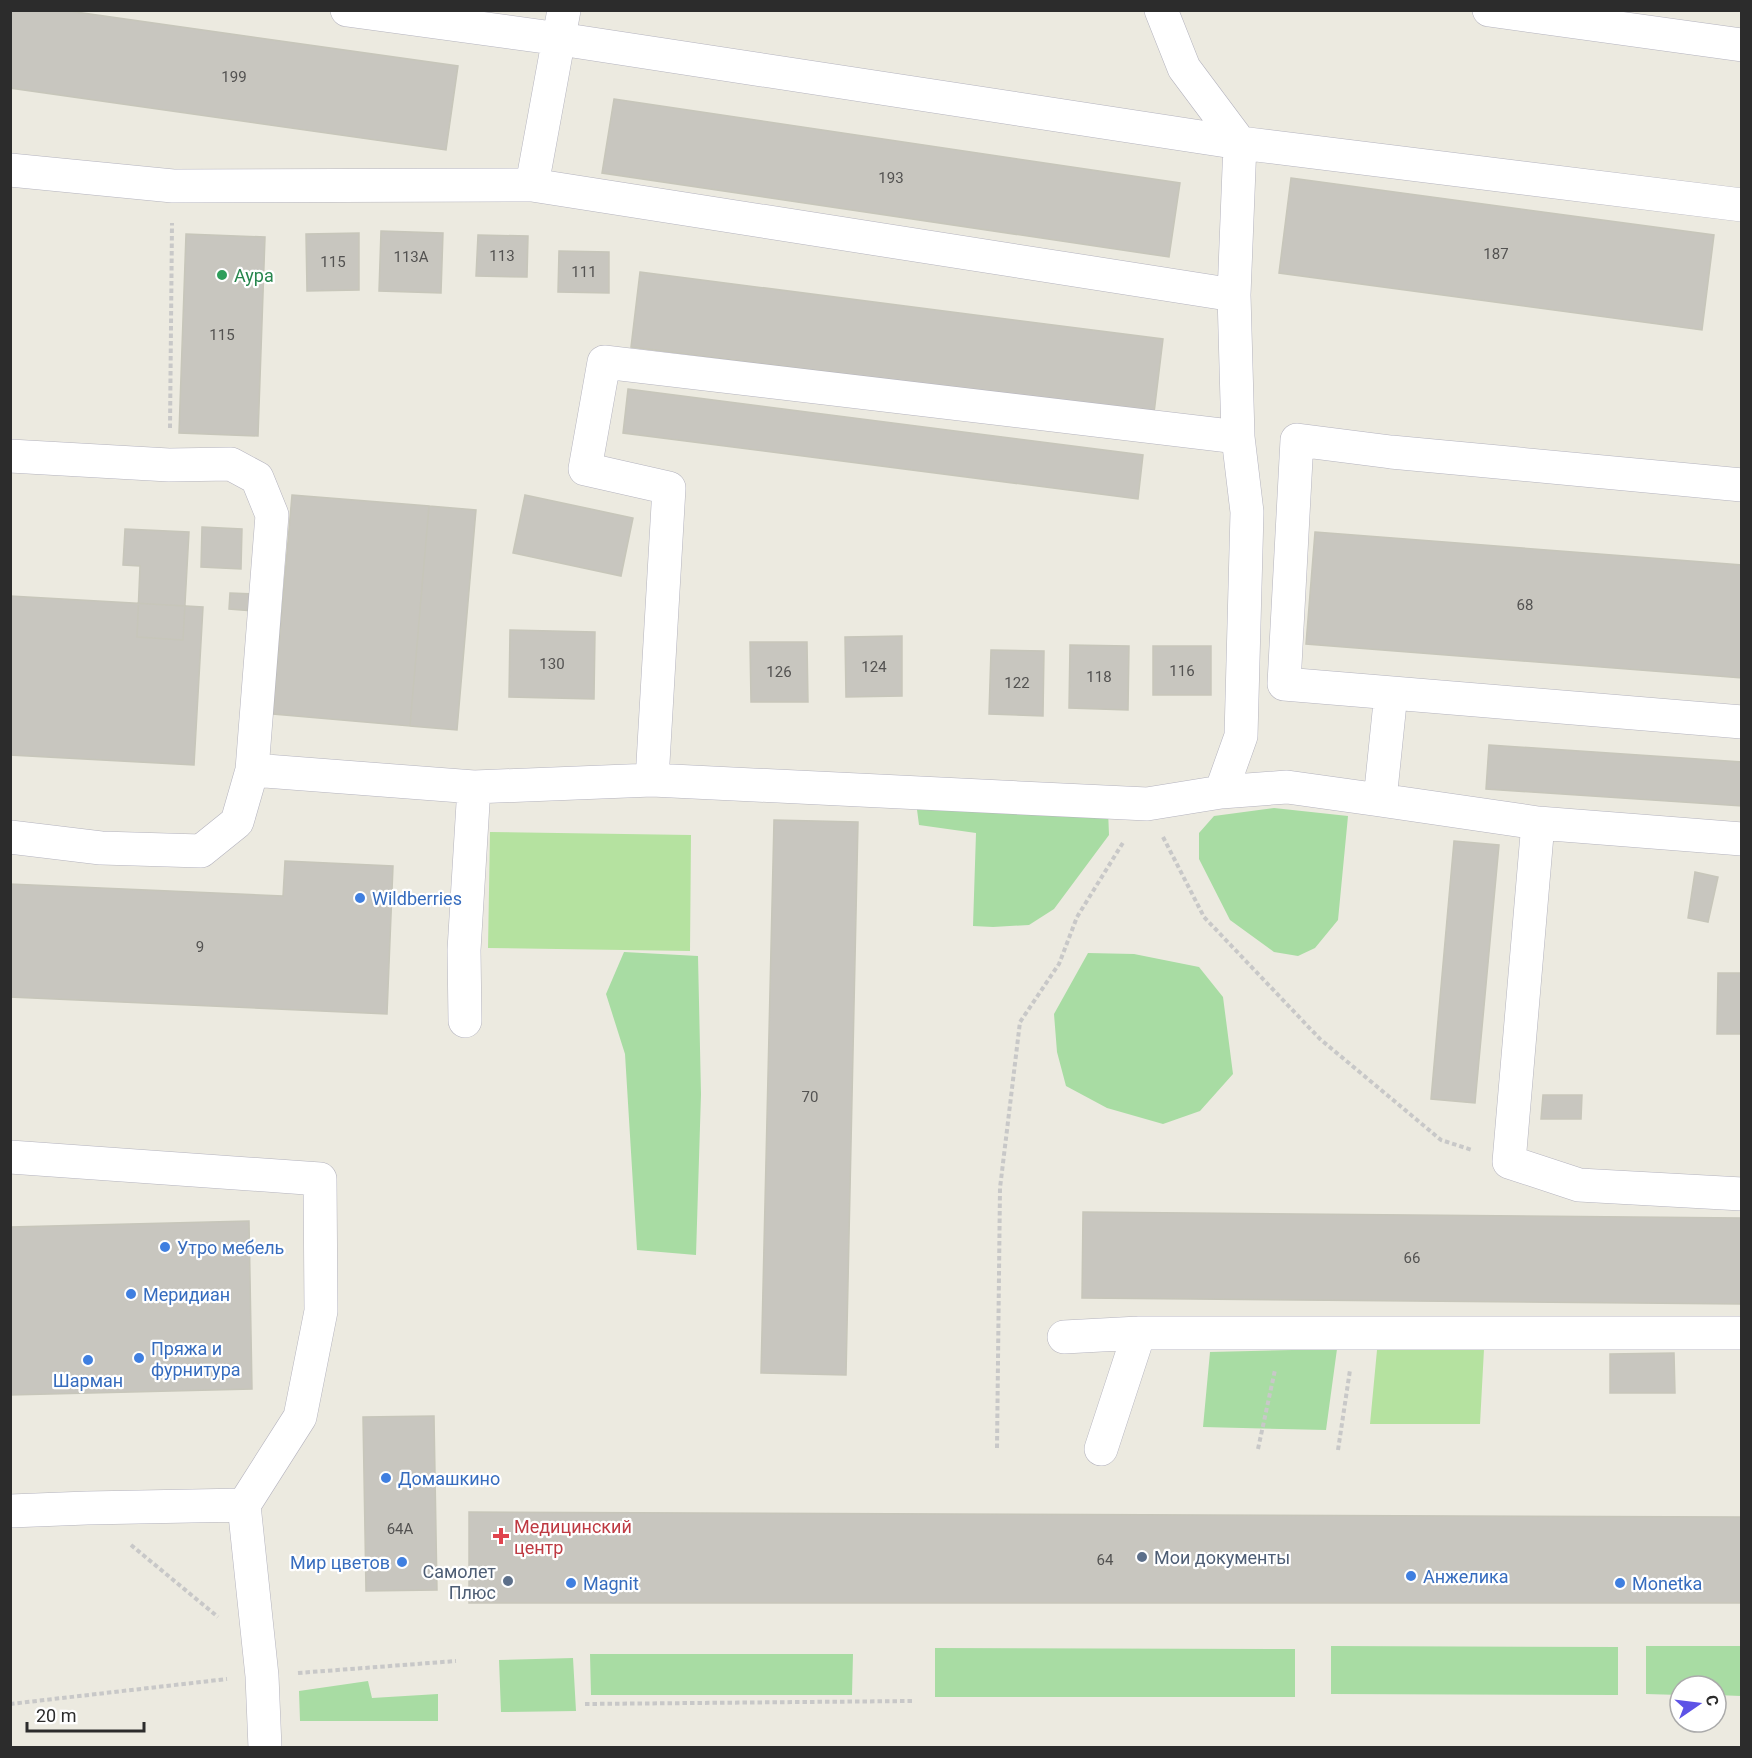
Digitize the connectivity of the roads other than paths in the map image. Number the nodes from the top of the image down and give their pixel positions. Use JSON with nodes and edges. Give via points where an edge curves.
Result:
{"nodes":[{"id":1,"x":347,"y":10,"type":"edge"},
{"id":2,"x":1161,"y":10,"type":"edge"},
{"id":3,"x":1489,"y":10,"type":"edge"},
{"id":4,"x":562,"y":25,"type":"edge"},
{"id":5,"x":1742,"y":45,"type":"edge"},
{"id":6,"x":1240,"y":143,"type":"junction"},
{"id":7,"x":10,"y":170,"type":"edge"},
{"id":8,"x":532,"y":185,"type":"junction"},
{"id":9,"x":1742,"y":205,"type":"edge"},
{"id":10,"x":1234,"y":295,"type":"junction"},
{"id":11,"x":1238,"y":436,"type":"junction"},
{"id":12,"x":10,"y":456,"type":"edge"},
{"id":13,"x":1742,"y":485,"type":"edge"},
{"id":14,"x":1391,"y":693,"type":"junction"},
{"id":15,"x":1742,"y":722,"type":"edge"},
{"id":16,"x":252,"y":770,"type":"junction"},
{"id":17,"x":652,"y":780,"type":"junction"},
{"id":18,"x":474,"y":787,"type":"junction"},
{"id":19,"x":1221,"y":792,"type":"junction"},
{"id":20,"x":1380,"y":800,"type":"junction"},
{"id":21,"x":1538,"y":823,"type":"junction"},
{"id":22,"x":10,"y":837,"type":"edge"},
{"id":23,"x":1742,"y":839,"type":"edge"},
{"id":24,"x":465,"y":1021,"type":"dead end"},
{"id":25,"x":10,"y":1157,"type":"edge"},
{"id":26,"x":1742,"y":1194,"type":"edge"},
{"id":27,"x":1742,"y":1333,"type":"edge"},
{"id":28,"x":1139,"y":1334,"type":"junction"},
{"id":29,"x":1064,"y":1336,"type":"dead end"},
{"id":30,"x":1101,"y":1449,"type":"dead end"},
{"id":31,"x":244,"y":1506,"type":"junction"},
{"id":32,"x":10,"y":1511,"type":"edge"},
{"id":33,"x":265,"y":1748,"type":"edge"}],
"edges":[{"from":1,"to":4,"type":"lane"},
{"from":2,"to":6,"type":"lane","via":[[1184,68]]},
{"from":3,"to":5,"type":"lane"},
{"from":4,"to":6,"type":"lane"},
{"from":4,"to":8,"type":"lane"},
{"from":6,"to":9,"type":"lane"},
{"from":6,"to":10,"type":"lane"},
{"from":7,"to":8,"type":"lane","via":[[172,186]]},
{"from":8,"to":10,"type":"lane"},
{"from":10,"to":11,"type":"lane"},
{"from":11,"to":17,"type":"lane","via":[[604,362],[585,469],[669,488]]},
{"from":11,"to":19,"type":"lane","via":[[1247,512],[1241,736]]},
{"from":12,"to":16,"type":"lane","via":[[169,465],[231,464],[257,478],[272,515]]},
{"from":13,"to":14,"type":"lane","via":[[1297,440],[1284,684]]},
{"from":14,"to":15,"type":"lane"},
{"from":14,"to":20,"type":"lane"},
{"from":16,"to":18,"type":"lane"},
{"from":16,"to":22,"type":"lane","via":[[237,822],[201,851],[100,848]]},
{"from":17,"to":18,"type":"lane"},
{"from":17,"to":19,"type":"lane","via":[[1146,804]]},
{"from":18,"to":24,"type":"lane"},
{"from":19,"to":20,"type":"lane","via":[[1287,787]]},
{"from":20,"to":21,"type":"lane"},
{"from":21,"to":23,"type":"lane"},
{"from":21,"to":26,"type":"lane","via":[[1509,1162],[1579,1185]]},
{"from":25,"to":31,"type":"lane","via":[[320,1179],[321,1311],[300,1417]]},
{"from":27,"to":28,"type":"lane"},
{"from":28,"to":29,"type":"lane"},
{"from":28,"to":30,"type":"lane"},
{"from":31,"to":32,"type":"lane"},
{"from":31,"to":33,"type":"lane","via":[[262,1676]]}]}
